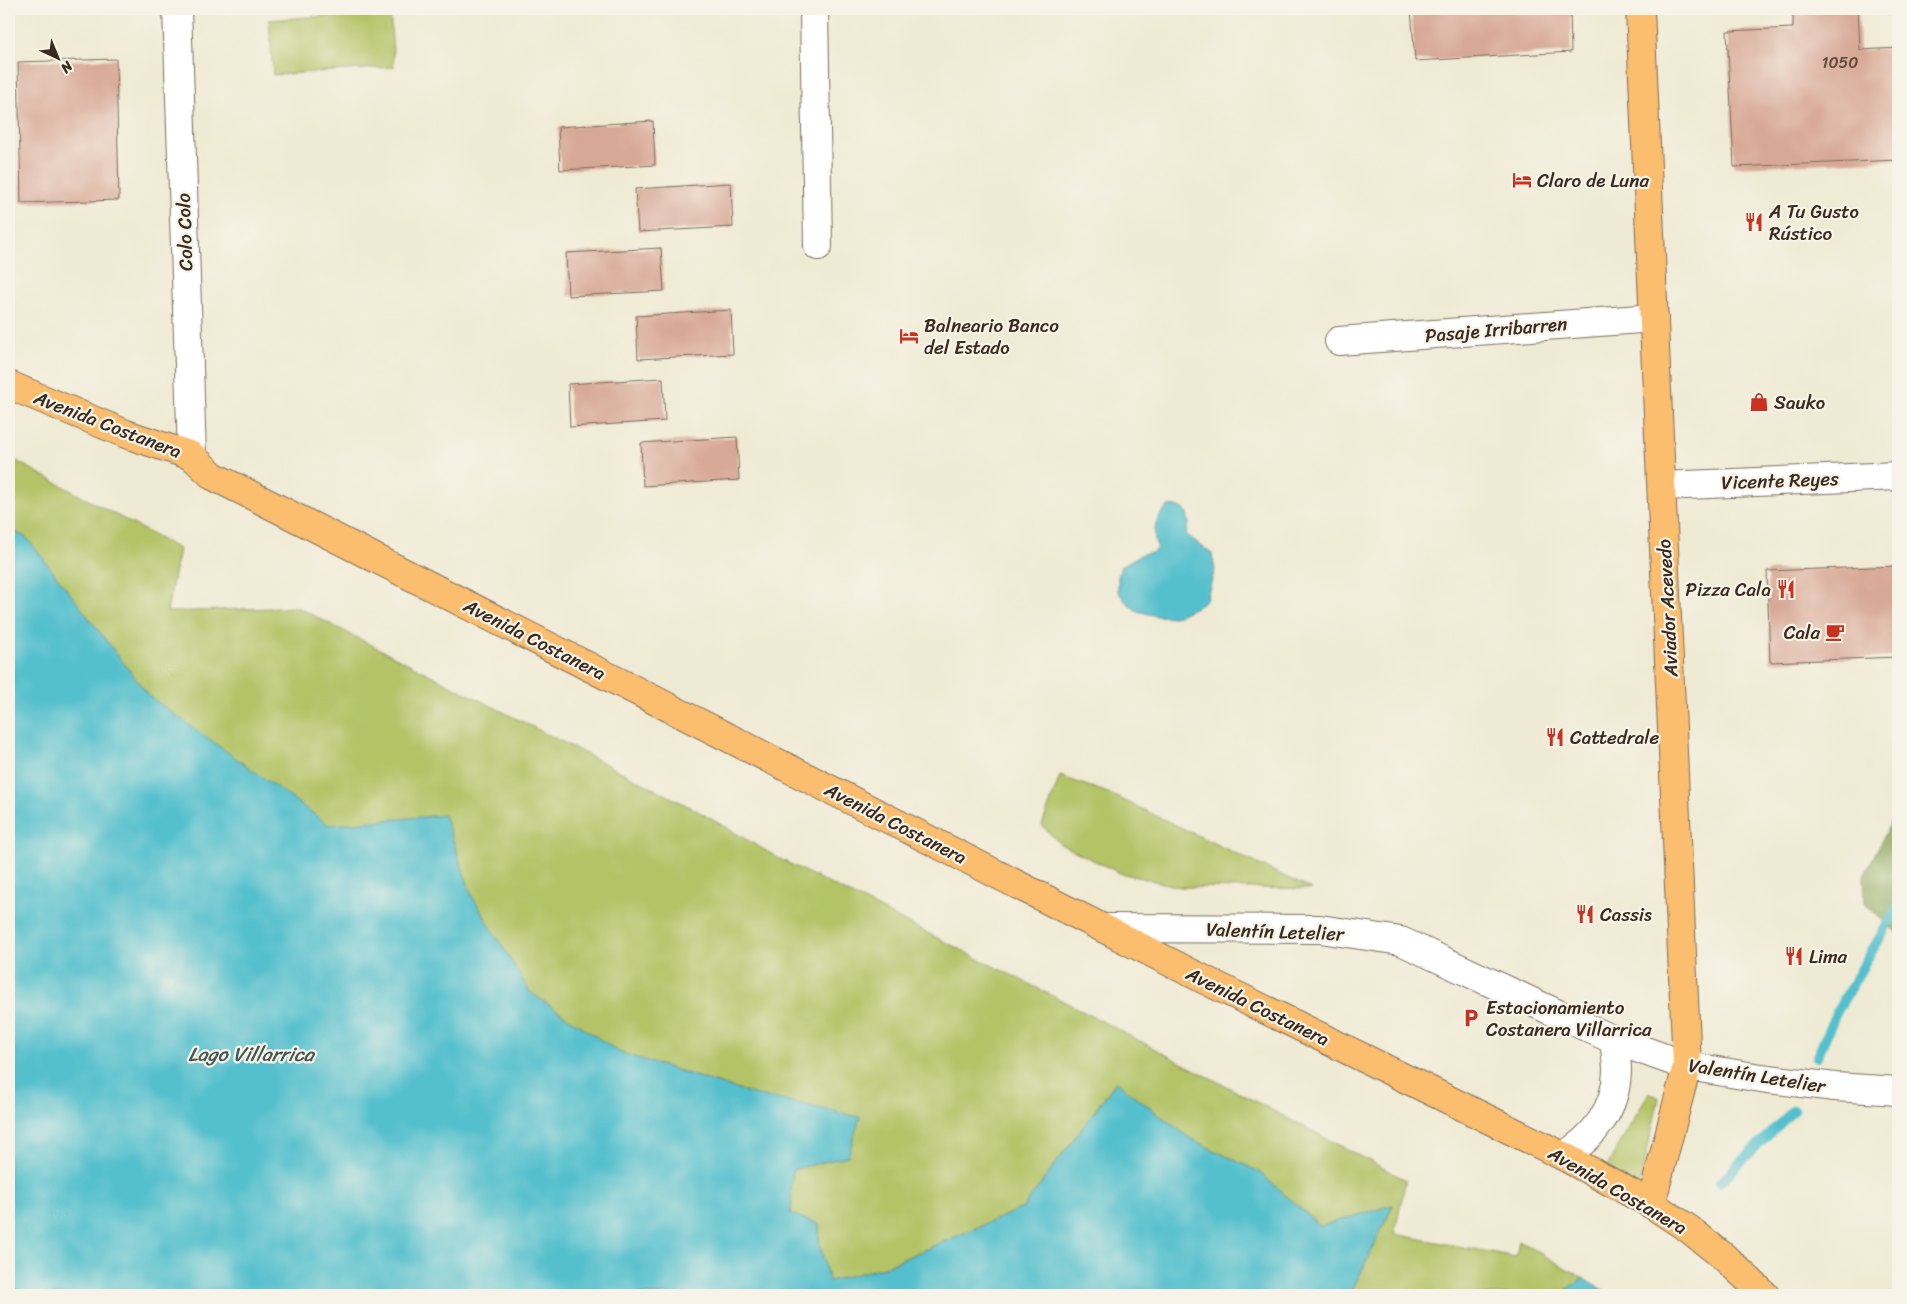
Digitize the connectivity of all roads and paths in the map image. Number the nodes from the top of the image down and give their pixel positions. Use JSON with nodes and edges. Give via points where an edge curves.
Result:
{"nodes":[{"id":1,"x":177,"y":9,"type":"edge"},
{"id":2,"x":814,"y":9,"type":"edge"},
{"id":3,"x":1640,"y":9,"type":"edge"},
{"id":4,"x":818,"y":246,"type":"dead end"},
{"id":5,"x":1654,"y":318,"type":"junction"},
{"id":6,"x":1339,"y":342,"type":"dead end"},
{"id":7,"x":9,"y":385,"type":"edge"},
{"id":8,"x":192,"y":456,"type":"junction"},
{"id":9,"x":1898,"y":476,"type":"edge"},
{"id":10,"x":1662,"y":486,"type":"junction"},
{"id":11,"x":1103,"y":928,"type":"junction"},
{"id":12,"x":1614,"y":1040,"type":"junction"},
{"id":13,"x":1687,"y":1066,"type":"junction"},
{"id":14,"x":1898,"y":1091,"type":"edge"},
{"id":15,"x":1563,"y":1156,"type":"junction"},
{"id":16,"x":1651,"y":1204,"type":"junction"},
{"id":17,"x":1765,"y":1295,"type":"edge"}],
"edges":[{"from":1,"to":8,"type":"street","name":"Colo Colo"},
{"from":2,"to":4,"type":"street"},
{"from":3,"to":5,"type":"main road","name":"Aviador Acevedo"},
{"from":5,"to":6,"type":"street","name":"Pasaje Irribarren"},
{"from":5,"to":10,"type":"main road","name":"Aviador Acevedo"},
{"from":7,"to":8,"type":"main road","name":"Avenida Costanera","via":[[126,434]]},
{"from":8,"to":11,"type":"main road","name":"Avenida Costanera","via":[[214,476]]},
{"from":9,"to":10,"type":"street","name":"Vicente Reyes"},
{"from":10,"to":13,"type":"main road","name":"Aviador Acevedo"},
{"from":11,"to":12,"type":"street","name":"Valentín Letelier","via":[[1320,929],[1401,941]]},
{"from":11,"to":15,"type":"main road","name":"Avenida Costanera"},
{"from":12,"to":13,"type":"street","name":"Valentín Letelier"},
{"from":12,"to":15,"type":"street","via":[[1617,1072],[1612,1101],[1598,1126],[1581,1145]]},
{"from":13,"to":14,"type":"street","name":"Valentín Letelier","via":[[1834,1087]]},
{"from":13,"to":16,"type":"main road","name":"Aviador Acevedo"},
{"from":15,"to":16,"type":"main road","name":"Avenida Costanera"},
{"from":16,"to":17,"type":"main road","name":"Avenida Costanera","via":[[1689,1229]]}]}
